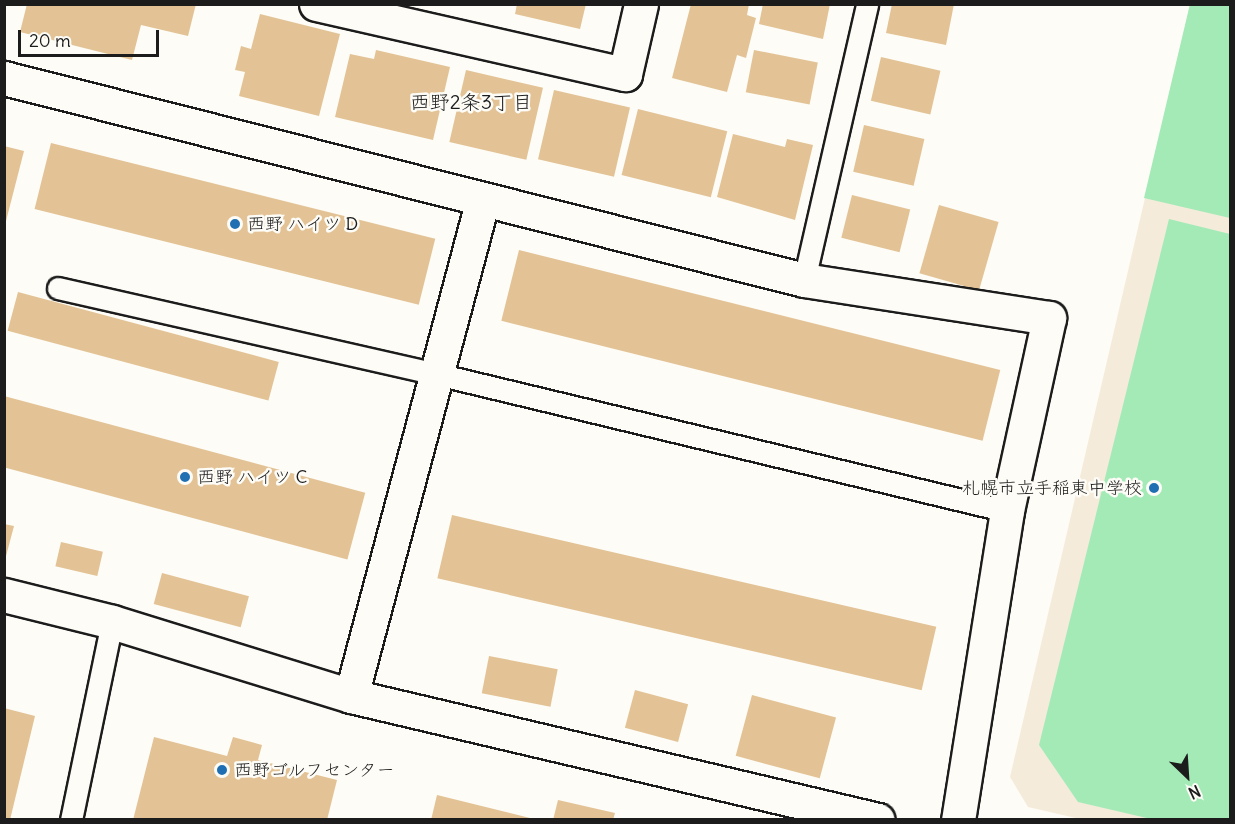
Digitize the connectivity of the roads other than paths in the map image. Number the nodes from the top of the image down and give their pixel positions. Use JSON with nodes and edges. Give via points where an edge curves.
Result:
{"nodes":[{"id":1,"x":316,"y":4,"type":"edge"},
{"id":2,"x":640,"y":4,"type":"edge"},
{"id":3,"x":867,"y":4,"type":"edge"},
{"id":4,"x":4,"y":78,"type":"edge"},
{"id":5,"x":483,"y":199,"type":"junction"},
{"id":6,"x":804,"y":280,"type":"junction"},
{"id":7,"x":58,"y":288,"type":"dead end"},
{"id":8,"x":437,"y":374,"type":"junction"},
{"id":9,"x":1007,"y":511,"type":"junction"},
{"id":10,"x":4,"y":595,"type":"edge"},
{"id":11,"x":112,"y":622,"type":"junction"},
{"id":12,"x":351,"y":696,"type":"junction"},
{"id":13,"x":71,"y":819,"type":"edge"},
{"id":14,"x":878,"y":819,"type":"edge"},
{"id":15,"x":958,"y":819,"type":"edge"}],
"edges":[{"from":1,"to":2,"type":"street","via":[[625,74]]},
{"from":3,"to":6,"type":"lane"},
{"from":4,"to":5,"type":"street"},
{"from":5,"to":6,"type":"street"},
{"from":5,"to":8,"type":"street"},
{"from":6,"to":9,"type":"street","via":[[1050,318]]},
{"from":7,"to":8,"type":"lane"},
{"from":8,"to":9,"type":"lane"},
{"from":8,"to":12,"type":"street"},
{"from":9,"to":15,"type":"street"},
{"from":10,"to":11,"type":"street"},
{"from":11,"to":12,"type":"street"},
{"from":11,"to":13,"type":"lane"},
{"from":12,"to":14,"type":"street"}]}
